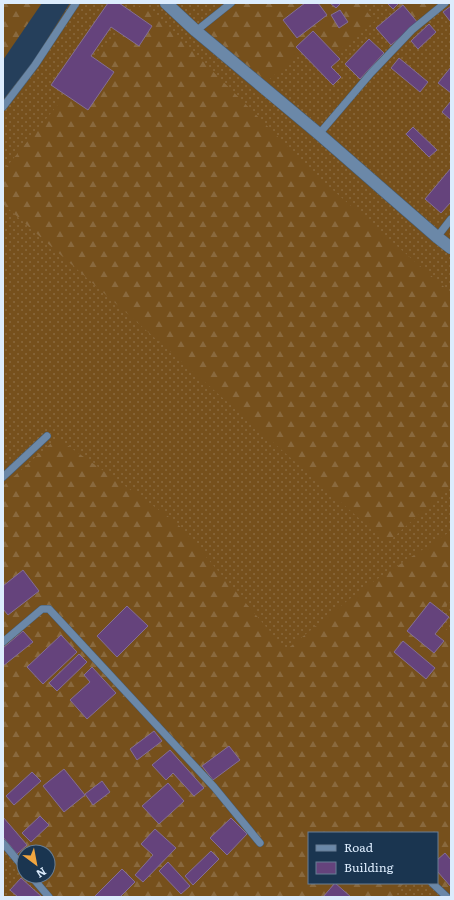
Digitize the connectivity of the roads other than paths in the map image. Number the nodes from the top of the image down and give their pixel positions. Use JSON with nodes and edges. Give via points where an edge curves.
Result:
{"nodes":[{"id":1,"x":76,"y":3,"type":"edge"},
{"id":2,"x":166,"y":3,"type":"edge"},
{"id":3,"x":230,"y":3,"type":"edge"},
{"id":4,"x":445,"y":3,"type":"edge"},
{"id":5,"x":196,"y":31,"type":"junction"},
{"id":6,"x":3,"y":108,"type":"edge"},
{"id":7,"x":319,"y":134,"type":"junction"},
{"id":8,"x":451,"y":218,"type":"edge"},
{"id":9,"x":437,"y":237,"type":"junction"},
{"id":10,"x":451,"y":248,"type":"edge"},
{"id":11,"x":47,"y":436,"type":"dead end"},
{"id":12,"x":3,"y":477,"type":"edge"},
{"id":13,"x":3,"y":642,"type":"edge"},
{"id":14,"x":3,"y":843,"type":"edge"},
{"id":15,"x":260,"y":843,"type":"dead end"},
{"id":16,"x":16,"y":858,"type":"edge"},
{"id":17,"x":38,"y":884,"type":"edge"},
{"id":18,"x":433,"y":884,"type":"edge"},
{"id":19,"x":49,"y":897,"type":"edge"},
{"id":20,"x":447,"y":897,"type":"edge"}],
"edges":[{"from":1,"to":6,"type":"lane"},
{"from":2,"to":5,"type":"street"},
{"from":3,"to":5,"type":"lane"},
{"from":4,"to":7,"type":"lane","via":[[412,30]]},
{"from":5,"to":7,"type":"street"},
{"from":7,"to":9,"type":"street"},
{"from":8,"to":9,"type":"lane"},
{"from":9,"to":10,"type":"street"},
{"from":11,"to":12,"type":"lane"},
{"from":13,"to":15,"type":"lane","via":[[42,609],[49,609],[209,781]]},
{"from":14,"to":16,"type":"lane"},
{"from":17,"to":19,"type":"lane"},
{"from":18,"to":20,"type":"lane"}]}
